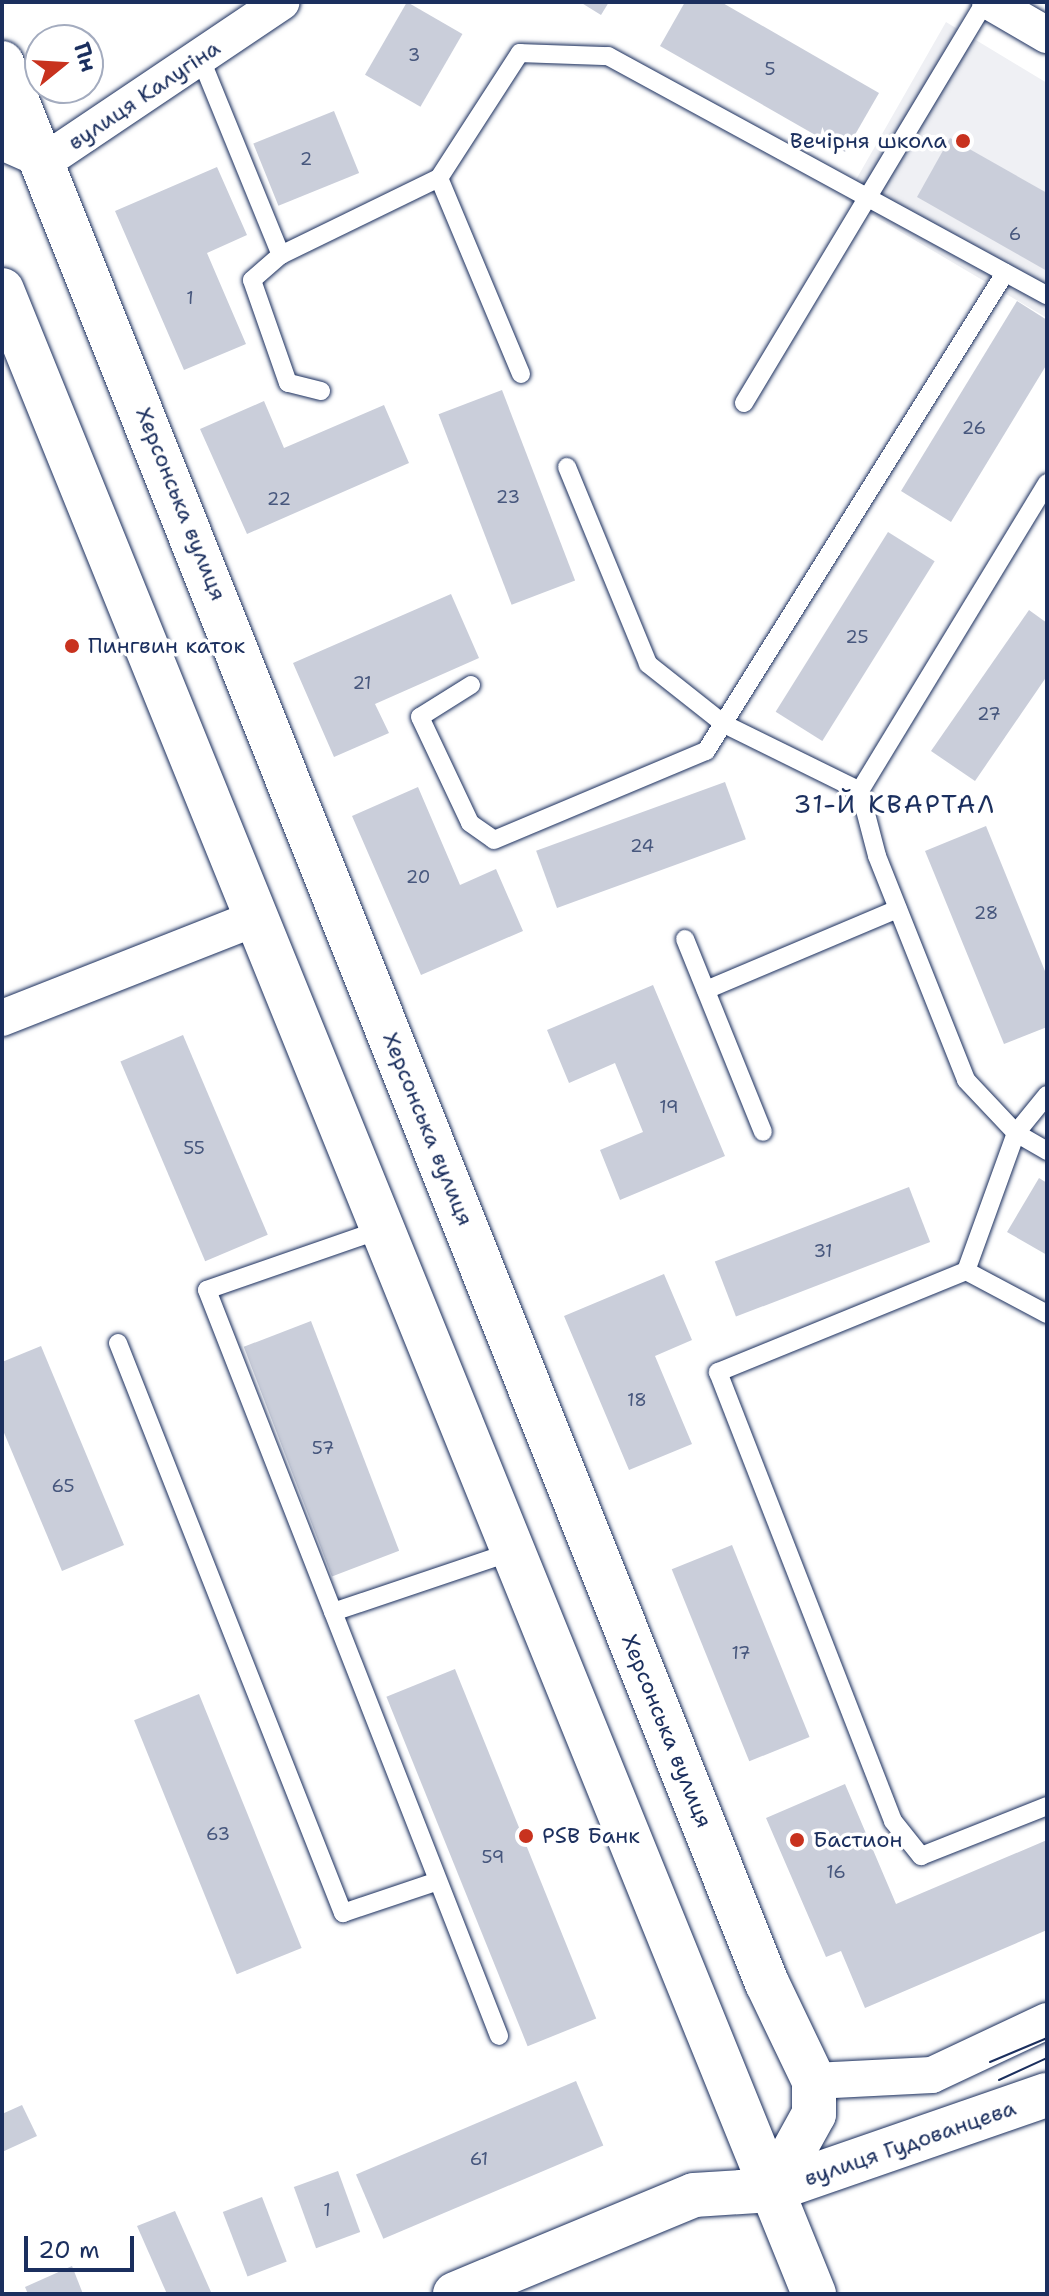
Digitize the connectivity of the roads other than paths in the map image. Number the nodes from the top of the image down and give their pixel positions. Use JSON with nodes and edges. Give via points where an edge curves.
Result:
{"nodes":[{"id":1,"x":282,"y":2,"type":"edge"},
{"id":2,"x":988,"y":2,"type":"edge"},
{"id":3,"x":1047,"y":35,"type":"edge"},
{"id":4,"x":200,"y":57,"type":"junction"},
{"id":5,"x":2,"y":63,"type":"edge"},
{"id":6,"x":2,"y":142,"type":"edge"},
{"id":7,"x":45,"y":161,"type":"junction"},
{"id":8,"x":439,"y":178,"type":"junction"},
{"id":9,"x":868,"y":199,"type":"junction"},
{"id":10,"x":281,"y":255,"type":"junction"},
{"id":11,"x":1005,"y":273,"type":"junction"},
{"id":12,"x":2,"y":290,"type":"edge"},
{"id":13,"x":1047,"y":295,"type":"edge"},
{"id":14,"x":521,"y":374,"type":"dead end"},
{"id":15,"x":321,"y":391,"type":"dead end"},
{"id":16,"x":744,"y":403,"type":"dead end"},
{"id":17,"x":567,"y":467,"type":"dead end"},
{"id":18,"x":1047,"y":483,"type":"edge"},
{"id":19,"x":471,"y":685,"type":"dead end"},
{"id":20,"x":724,"y":724,"type":"junction"},
{"id":21,"x":860,"y":791,"type":"junction"},
{"id":22,"x":898,"y":909,"type":"junction"},
{"id":23,"x":253,"y":919,"type":"junction"},
{"id":24,"x":685,"y":939,"type":"dead end"},
{"id":25,"x":706,"y":990,"type":"junction"},
{"id":26,"x":2,"y":1018,"type":"edge"},
{"id":27,"x":1047,"y":1095,"type":"edge"},
{"id":28,"x":763,"y":1132,"type":"dead end"},
{"id":29,"x":1016,"y":1133,"type":"junction"},
{"id":30,"x":1047,"y":1151,"type":"edge"},
{"id":31,"x":379,"y":1230,"type":"junction"},
{"id":32,"x":966,"y":1271,"type":"junction"},
{"id":33,"x":1047,"y":1314,"type":"edge"},
{"id":34,"x":118,"y":1343,"type":"dead end"},
{"id":35,"x":511,"y":1552,"type":"junction"},
{"id":36,"x":333,"y":1612,"type":"junction"},
{"id":37,"x":1047,"y":1806,"type":"edge"},
{"id":38,"x":438,"y":1881,"type":"junction"},
{"id":39,"x":1047,"y":2021,"type":"edge"},
{"id":40,"x":499,"y":2036,"type":"dead end"},
{"id":41,"x":814,"y":2081,"type":"junction"},
{"id":42,"x":1047,"y":2095,"type":"edge"},
{"id":43,"x":772,"y":2190,"type":"junction"},
{"id":44,"x":455,"y":2294,"type":"edge"},
{"id":45,"x":814,"y":2294,"type":"edge"}],
"edges":[{"from":1,"to":4,"type":"street","name":"вулиця Калугіна"},
{"from":2,"to":3,"type":"street"},
{"from":2,"to":9,"type":"lane"},
{"from":4,"to":7,"type":"street","name":"вулиця Калугіна"},
{"from":4,"to":10,"type":"lane"},
{"from":5,"to":7,"type":"street","name":"Херсонська вулиця"},
{"from":6,"to":7,"type":"street","name":"вулиця Калугіна"},
{"from":7,"to":41,"type":"street","name":"Херсонська вулиця","via":[[767,1983]]},
{"from":8,"to":9,"type":"lane","via":[[520,53],[608,56]]},
{"from":8,"to":10,"type":"lane"},
{"from":8,"to":14,"type":"lane"},
{"from":9,"to":11,"type":"lane"},
{"from":9,"to":16,"type":"lane"},
{"from":10,"to":15,"type":"lane","via":[[252,280],[288,383]]},
{"from":11,"to":13,"type":"lane"},
{"from":11,"to":20,"type":"lane"},
{"from":12,"to":23,"type":"street"},
{"from":17,"to":20,"type":"lane","via":[[648,664]]},
{"from":18,"to":21,"type":"lane"},
{"from":19,"to":20,"type":"lane","via":[[420,717],[470,823],[494,840],[706,751]]},
{"from":20,"to":21,"type":"lane"},
{"from":21,"to":22,"type":"lane"},
{"from":22,"to":25,"type":"lane"},
{"from":22,"to":29,"type":"lane","via":[[966,1080]]},
{"from":23,"to":26,"type":"street"},
{"from":23,"to":31,"type":"street"},
{"from":24,"to":25,"type":"lane"},
{"from":25,"to":28,"type":"lane"},
{"from":27,"to":29,"type":"lane"},
{"from":29,"to":30,"type":"lane"},
{"from":29,"to":32,"type":"lane"},
{"from":31,"to":35,"type":"street"},
{"from":31,"to":36,"type":"lane","via":[[207,1290]]},
{"from":32,"to":33,"type":"lane"},
{"from":32,"to":37,"type":"lane","via":[[718,1372],[893,1821],[921,1856]]},
{"from":34,"to":38,"type":"lane","via":[[343,1913]]},
{"from":35,"to":36,"type":"lane"},
{"from":35,"to":43,"type":"street"},
{"from":36,"to":38,"type":"lane"},
{"from":38,"to":40,"type":"lane"},
{"from":39,"to":41,"type":"street","via":[[932,2075]]},
{"from":41,"to":43,"type":"street","via":[[814,2114]]},
{"from":42,"to":43,"type":"street","name":"вулиця Гудованцева"},
{"from":43,"to":44,"type":"street","name":"вулиця Гудованцева","via":[[694,2195]]},
{"from":43,"to":45,"type":"street"}]}
